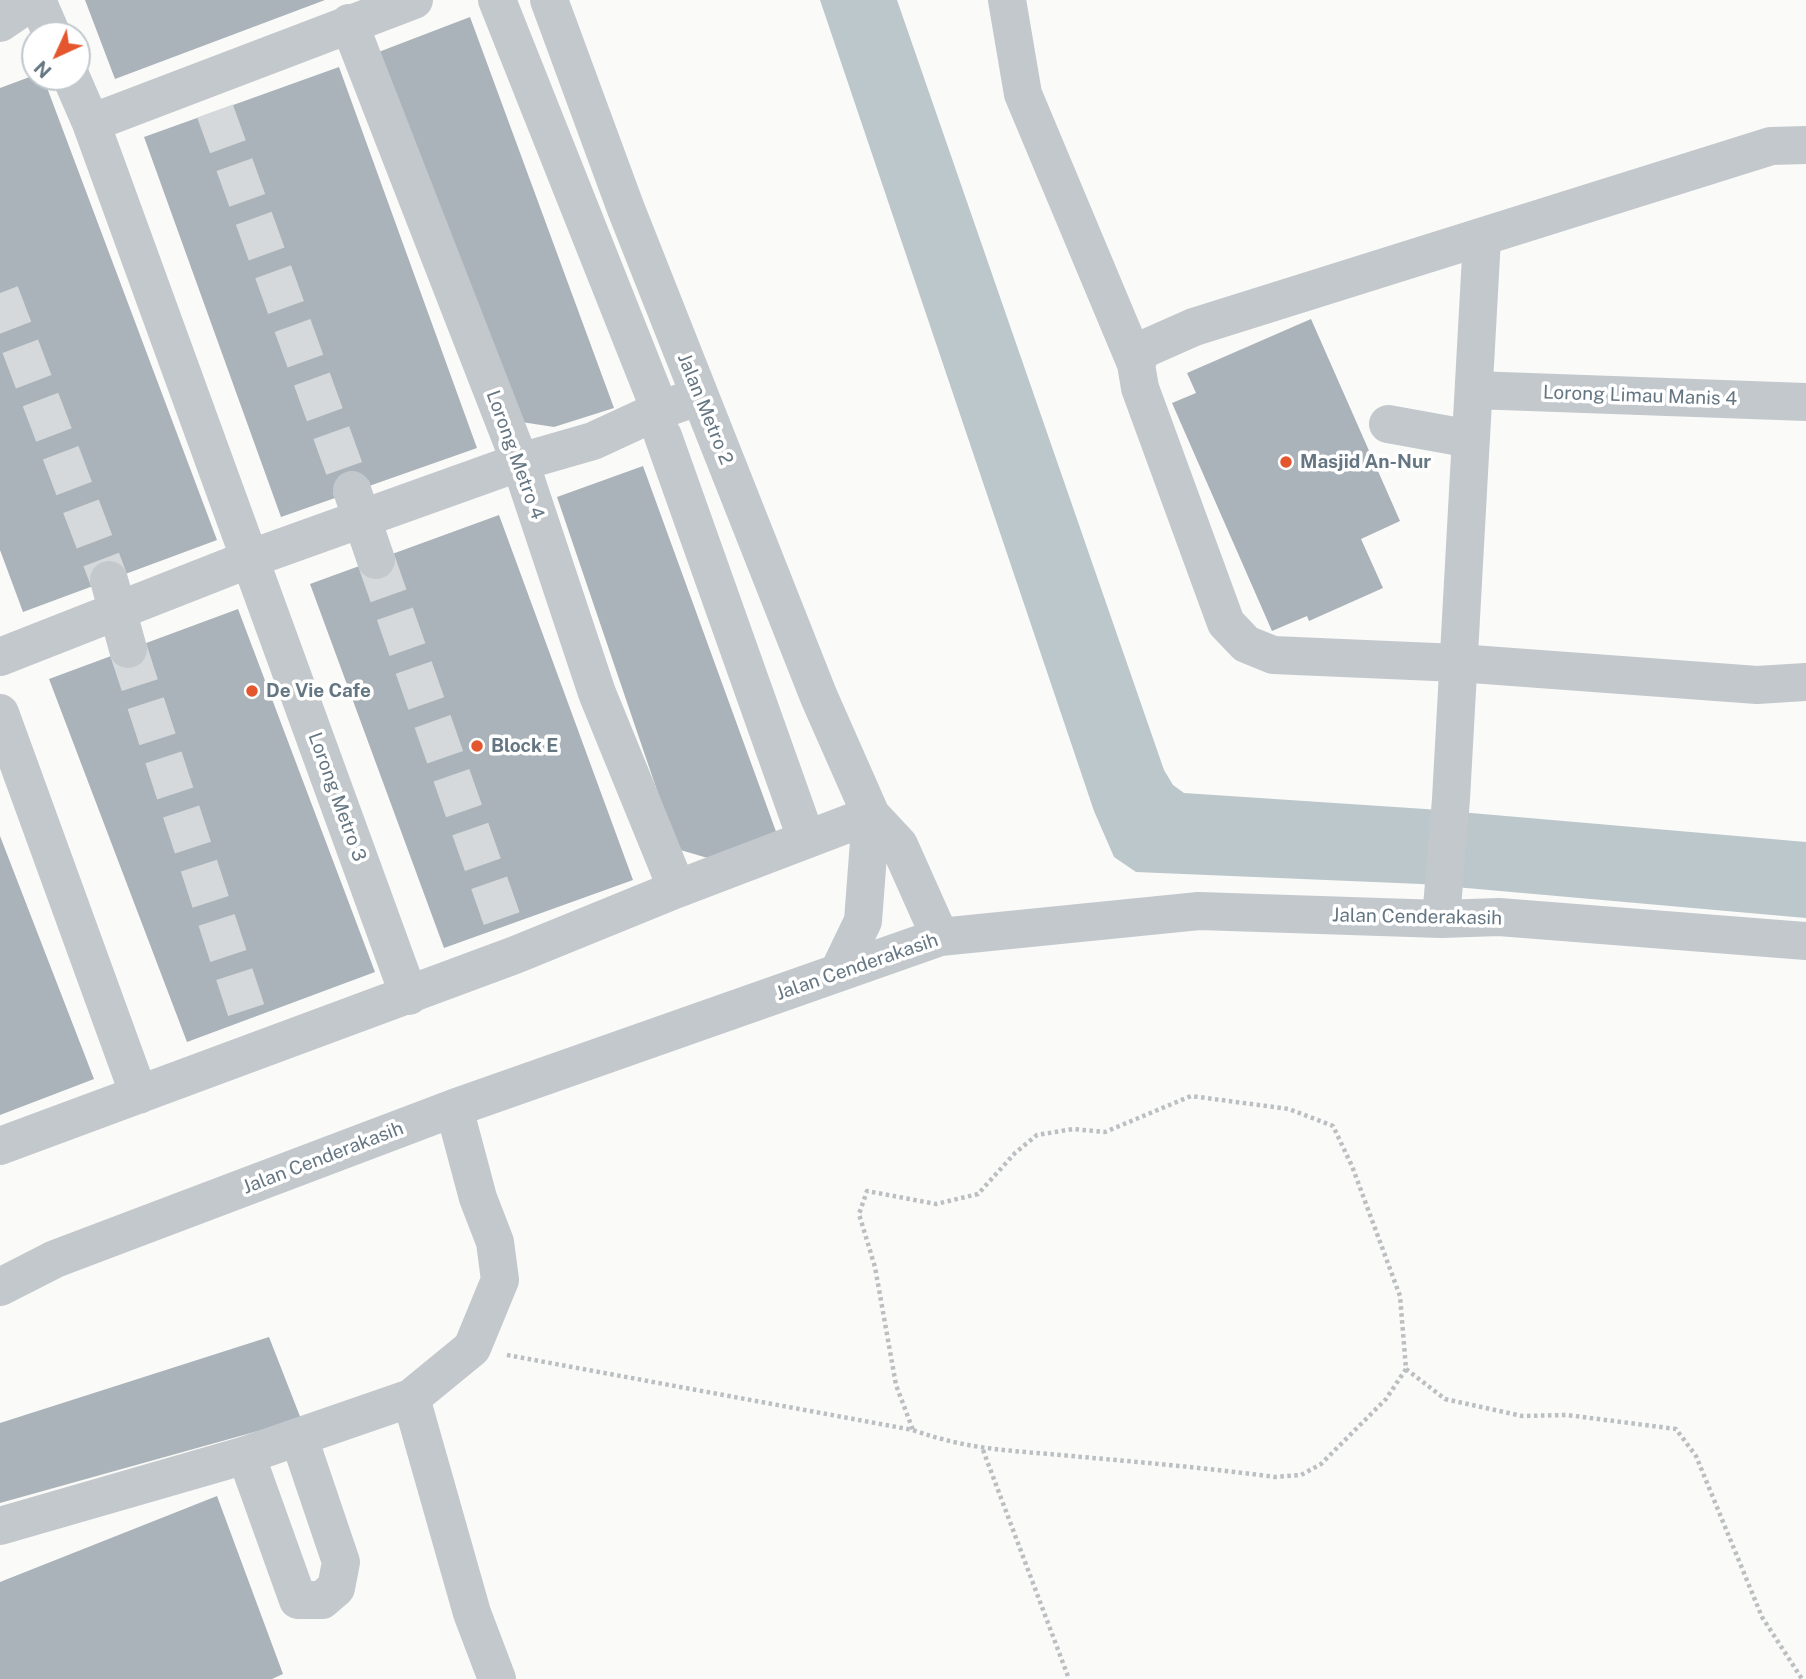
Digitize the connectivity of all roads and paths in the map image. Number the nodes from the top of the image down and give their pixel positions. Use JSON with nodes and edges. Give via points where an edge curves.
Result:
{"nodes":[{"id":1,"x":36,"y":0,"type":"edge"},
{"id":2,"x":414,"y":0,"type":"edge"},
{"id":3,"x":497,"y":0,"type":"edge"},
{"id":4,"x":549,"y":0,"type":"edge"},
{"id":5,"x":1007,"y":0,"type":"edge"},
{"id":6,"x":46,"y":21,"type":"edge"},
{"id":7,"x":0,"y":23,"type":"edge"},
{"id":8,"x":349,"y":23,"type":"junction"},
{"id":9,"x":77,"y":91,"type":"edge"},
{"id":10,"x":92,"y":123,"type":"junction"},
{"id":11,"x":1806,"y":123,"type":"edge"},
{"id":12,"x":1788,"y":146,"type":"edge"},
{"id":13,"x":1482,"y":238,"type":"junction"},
{"id":14,"x":1136,"y":364,"type":"junction"},
{"id":15,"x":1474,"y":390,"type":"junction"},
{"id":16,"x":1806,"y":402,"type":"edge"},
{"id":17,"x":705,"y":410,"type":"junction"},
{"id":18,"x":661,"y":423,"type":"junction"},
{"id":19,"x":1388,"y":424,"type":"dead end"},
{"id":20,"x":1471,"y":439,"type":"junction"},
{"id":21,"x":520,"y":462,"type":"junction"},
{"id":22,"x":357,"y":504,"type":"junction"},
{"id":23,"x":252,"y":558,"type":"junction"},
{"id":24,"x":376,"y":560,"type":"tunnel mouth"},
{"id":25,"x":113,"y":596,"type":"junction"},
{"id":26,"x":128,"y":649,"type":"tunnel mouth"},
{"id":27,"x":0,"y":657,"type":"edge"},
{"id":28,"x":1458,"y":663,"type":"junction"},
{"id":29,"x":1806,"y":682,"type":"edge"},
{"id":30,"x":0,"y":713,"type":"edge"},
{"id":31,"x":871,"y":815,"type":"junction"},
{"id":32,"x":806,"y":838,"type":"junction"},
{"id":33,"x":677,"y":889,"type":"junction"},
{"id":34,"x":1442,"y":908,"type":"junction"},
{"id":35,"x":940,"y":937,"type":"junction"},
{"id":36,"x":1806,"y":941,"type":"edge"},
{"id":37,"x":838,"y":973,"type":"junction"},
{"id":38,"x":409,"y":996,"type":"junction"},
{"id":39,"x":139,"y":1095,"type":"junction"},
{"id":40,"x":454,"y":1108,"type":"junction"},
{"id":41,"x":0,"y":1146,"type":"edge"},
{"id":42,"x":55,"y":1259,"type":"junction"},
{"id":43,"x":0,"y":1275,"type":"edge"},
{"id":44,"x":0,"y":1287,"type":"edge"},
{"id":45,"x":472,"y":1348,"type":"junction"},
{"id":46,"x":1406,"y":1369,"type":"junction"},
{"id":47,"x":411,"y":1398,"type":"junction"},
{"id":48,"x":913,"y":1430,"type":"junction"},
{"id":49,"x":299,"y":1438,"type":"junction"},
{"id":50,"x":984,"y":1450,"type":"junction"},
{"id":51,"x":246,"y":1455,"type":"junction"},
{"id":52,"x":0,"y":1526,"type":"edge"},
{"id":53,"x":496,"y":1679,"type":"edge"},
{"id":54,"x":1069,"y":1679,"type":"edge"},
{"id":55,"x":1802,"y":1679,"type":"edge"}],
"edges":[{"from":1,"to":6,"type":"street"},
{"from":1,"to":7,"type":"street"},
{"from":2,"to":8,"type":"street"},
{"from":3,"to":18,"type":"street"},
{"from":4,"to":17,"type":"street","name":"Jalan Metro 2"},
{"from":5,"to":14,"type":"street","via":[[1023,94]]},
{"from":8,"to":10,"type":"street","via":[[209,95]]},
{"from":8,"to":21,"type":"street","name":"Lorong Metro 4"},
{"from":9,"to":10,"type":"street","name":"Lorong Metro 3"},
{"from":10,"to":23,"type":"street","name":"Lorong Metro 3"},
{"from":11,"to":12,"type":"street"},
{"from":12,"to":13,"type":"street"},
{"from":13,"to":14,"type":"street","via":[[1194,327],[1142,350]]},
{"from":13,"to":15,"type":"street"},
{"from":14,"to":28,"type":"street","via":[[1140,388],[1226,623],[1246,644],[1273,655]]},
{"from":15,"to":16,"type":"street","name":"Lorong Limau Manis 4"},
{"from":15,"to":20,"type":"street"},
{"from":17,"to":18,"type":"street"},
{"from":17,"to":31,"type":"street","name":"Jalan Metro 2"},
{"from":18,"to":21,"type":"street"},
{"from":18,"to":32,"type":"street"},
{"from":19,"to":20,"type":"street"},
{"from":20,"to":28,"type":"street"},
{"from":21,"to":22,"type":"street"},
{"from":21,"to":33,"type":"street","name":"Lorong Metro 4","via":[[597,694]]},
{"from":22,"to":23,"type":"street"},
{"from":22,"to":24,"type":"street"},
{"from":23,"to":25,"type":"street"},
{"from":23,"to":38,"type":"street","name":"Lorong Metro 3"},
{"from":25,"to":26,"type":"street"},
{"from":25,"to":27,"type":"street"},
{"from":28,"to":29,"type":"street","via":[[1757,685]]},
{"from":28,"to":34,"type":"street"},
{"from":30,"to":39,"type":"street"},
{"from":31,"to":32,"type":"street"},
{"from":31,"to":35,"type":"street","name":"Jalan Metro 2","via":[[899,845]]},
{"from":31,"to":37,"type":"street","name":"Jalan Metro 2","via":[[863,921]]},
{"from":32,"to":33,"type":"street"},
{"from":33,"to":38,"type":"street","via":[[510,941]]},
{"from":34,"to":35,"type":"street","name":"Jalan Cenderakasih","via":[[1199,911]]},
{"from":34,"to":36,"type":"street","name":"Jalan Cenderakasih","via":[[1499,917]]},
{"from":35,"to":37,"type":"street","name":"Jalan Cenderakasih"},
{"from":37,"to":40,"type":"street","name":"Jalan Cenderakasih"},
{"from":38,"to":39,"type":"street","via":[[255,1035]]},
{"from":39,"to":41,"type":"street"},
{"from":40,"to":42,"type":"street","name":"Jalan Cenderakasih"},
{"from":40,"to":45,"type":"street","via":[[495,1242],[500,1280]]},
{"from":42,"to":43,"type":"street"},
{"from":42,"to":44,"type":"street","name":"Jalan Cenderakasih"},
{"from":45,"to":47,"type":"street"},
{"from":45,"to":48,"type":"path"},
{"from":46,"to":48,"type":"path","via":[[1400,1296],[1333,1126],[1289,1109],[1191,1096],[1105,1132],[1073,1129],[1037,1135],[978,1194],[936,1204],[867,1191],[859,1214],[875,1267],[896,1385]]},
{"from":46,"to":50,"type":"path","via":[[1385,1399],[1321,1464],[1301,1475],[1275,1477]]},
{"from":46,"to":55,"type":"path","via":[[1445,1399],[1522,1416],[1567,1415],[1676,1429],[1696,1456],[1762,1617]]},
{"from":47,"to":49,"type":"street"},
{"from":47,"to":53,"type":"street","via":[[472,1614]]},
{"from":48,"to":50,"type":"path"},
{"from":49,"to":51,"type":"street"},
{"from":49,"to":51,"type":"street","via":[[341,1562],[336,1588],[322,1600],[298,1600]]},
{"from":50,"to":54,"type":"path"},
{"from":51,"to":52,"type":"street"}]}
